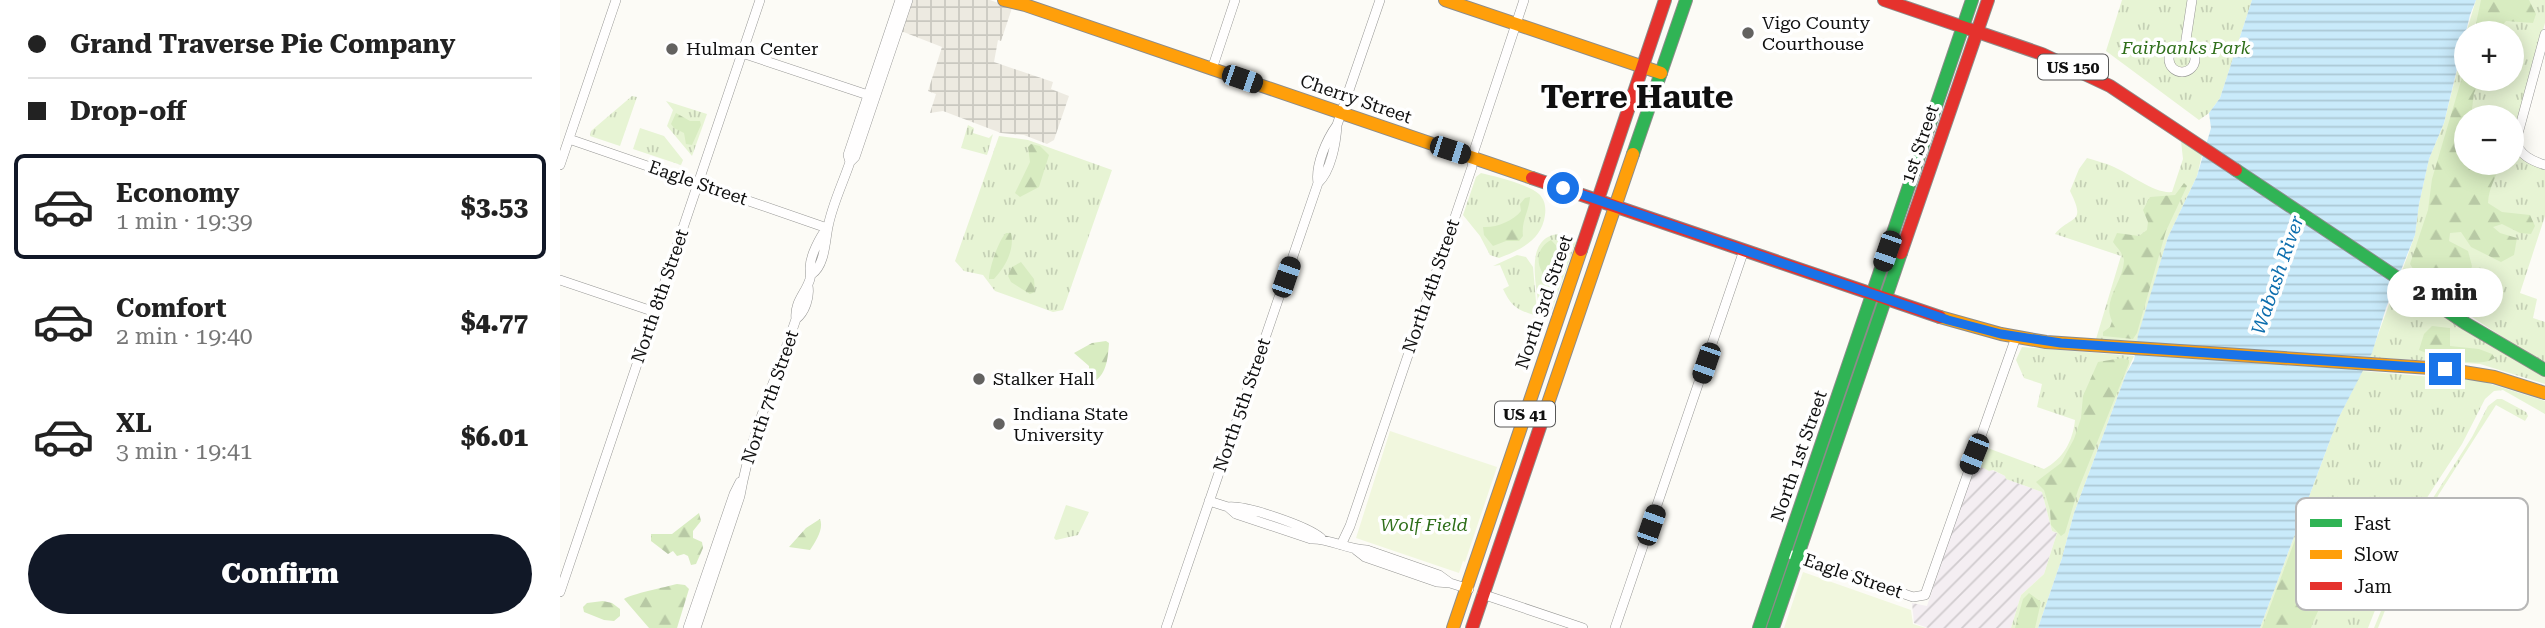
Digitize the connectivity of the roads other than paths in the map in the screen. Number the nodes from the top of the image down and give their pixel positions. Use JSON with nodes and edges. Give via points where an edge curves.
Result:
{"nodes":[{"id":1,"x":616,"y":0,"type":"edge"},
{"id":2,"x":760,"y":0,"type":"edge"},
{"id":3,"x":900,"y":0,"type":"edge"},
{"id":4,"x":908,"y":0,"type":"edge"},
{"id":5,"x":1004,"y":0,"type":"edge"},
{"id":6,"x":1235,"y":0,"type":"edge"},
{"id":7,"x":1380,"y":0,"type":"edge"},
{"id":8,"x":1445,"y":0,"type":"edge"},
{"id":9,"x":1524,"y":0,"type":"edge"},
{"id":10,"x":1665,"y":0,"type":"edge"},
{"id":11,"x":1686,"y":0,"type":"edge"},
{"id":12,"x":1884,"y":0,"type":"edge"},
{"id":13,"x":1972,"y":0,"type":"edge"},
{"id":14,"x":1988,"y":0,"type":"edge"},
{"id":15,"x":2192,"y":0,"type":"edge"},
{"id":16,"x":1516,"y":24,"type":"junction"},
{"id":17,"x":1963,"y":26,"type":"junction"},
{"id":18,"x":1977,"y":31,"type":"junction"},
{"id":19,"x":2545,"y":37,"type":"edge"},
{"id":20,"x":2185,"y":46,"type":"dead end"},
{"id":21,"x":742,"y":53,"type":"junction"},
{"id":22,"x":1643,"y":67,"type":"junction"},
{"id":23,"x":1212,"y":69,"type":"junction"},
{"id":24,"x":1661,"y":73,"type":"junction"},
{"id":25,"x":872,"y":96,"type":"junction"},
{"id":26,"x":1339,"y":119,"type":"junction"},
{"id":27,"x":569,"y":139,"type":"junction"},
{"id":28,"x":1472,"y":157,"type":"junction"},
{"id":29,"x":560,"y":165,"type":"edge"},
{"id":30,"x":2545,"y":165,"type":"edge"},
{"id":31,"x":698,"y":183,"type":"junction"},
{"id":32,"x":1597,"y":200,"type":"junction"},
{"id":33,"x":1615,"y":206,"type":"junction"},
{"id":34,"x":827,"y":228,"type":"junction"},
{"id":35,"x":1744,"y":250,"type":"junction"},
{"id":36,"x":560,"y":280,"type":"edge"},
{"id":37,"x":1872,"y":294,"type":"junction"},
{"id":38,"x":1885,"y":299,"type":"junction"},
{"id":39,"x":655,"y":312,"type":"junction"},
{"id":40,"x":2016,"y":337,"type":"junction"},
{"id":41,"x":2545,"y":370,"type":"edge"},
{"id":42,"x":2545,"y":393,"type":"edge"},
{"id":43,"x":744,"y":474,"type":"junction"},
{"id":44,"x":1209,"y":500,"type":"junction"},
{"id":45,"x":1341,"y":545,"type":"junction"},
{"id":46,"x":1791,"y":554,"type":"junction"},
{"id":47,"x":1466,"y":588,"type":"junction"},
{"id":48,"x":560,"y":592,"type":"edge"},
{"id":49,"x":1484,"y":594,"type":"junction"},
{"id":50,"x":688,"y":628,"type":"edge"},
{"id":51,"x":696,"y":628,"type":"edge"},
{"id":52,"x":1166,"y":628,"type":"edge"},
{"id":53,"x":1453,"y":628,"type":"edge"},
{"id":54,"x":1472,"y":628,"type":"edge"},
{"id":55,"x":1583,"y":628,"type":"edge"},
{"id":56,"x":1615,"y":628,"type":"edge"},
{"id":57,"x":1759,"y":628,"type":"edge"},
{"id":58,"x":1773,"y":628,"type":"edge"}],
"edges":[{"from":1,"to":27,"type":"street"},
{"from":2,"to":21,"type":"street","name":"North 8th Street"},
{"from":3,"to":25,"type":"street","name":"North 7th Street"},
{"from":4,"to":25,"type":"street","name":"North 7th Street"},
{"from":5,"to":23,"type":"main road","name":"Cherry Street"},
{"from":6,"to":23,"type":"street"},
{"from":7,"to":26,"type":"street","name":"North 5th Street"},
{"from":8,"to":16,"type":"main road"},
{"from":9,"to":16,"type":"street","name":"North 4th Street"},
{"from":10,"to":22,"type":"main road","number":"US 41"},
{"from":11,"to":24,"type":"main road","number":"US 41"},
{"from":12,"to":17,"type":"main road","number":"US 150"},
{"from":13,"to":17,"type":"main road","name":"1st Street"},
{"from":14,"to":18,"type":"main road","name":"1st Street"},
{"from":15,"to":20,"type":"street"},
{"from":16,"to":22,"type":"main road"},
{"from":16,"to":28,"type":"street","name":"North 4th Street"},
{"from":17,"to":18,"type":"main road","number":"US 150"},
{"from":17,"to":37,"type":"main road","name":"1st Street"},
{"from":18,"to":38,"type":"main road","name":"1st Street"},
{"from":18,"to":41,"type":"main road","number":"US 150","via":[[2087,73],[2465,323]]},
{"from":19,"to":30,"type":"street","via":[[2517,134],[2526,157]]},
{"from":21,"to":25,"type":"street"},
{"from":21,"to":31,"type":"street","name":"North 8th Street"},
{"from":22,"to":24,"type":"main road"},
{"from":22,"to":32,"type":"main road","name":"North 3rd Street","number":"US 41"},
{"from":23,"to":26,"type":"main road","name":"Cherry Street"},
{"from":24,"to":33,"type":"main road","name":"North 3rd Street","number":"US 41"},
{"from":25,"to":34,"type":"street","name":"North 7th Street","via":[[855,157]]},
{"from":26,"to":28,"type":"main road","name":"Cherry Street"},
{"from":26,"to":44,"type":"street","name":"North 5th Street"},
{"from":27,"to":29,"type":"street"},
{"from":27,"to":31,"type":"street","name":"Eagle Street"},
{"from":28,"to":32,"type":"main road","name":"Cherry Street"},
{"from":28,"to":45,"type":"street","name":"North 4th Street"},
{"from":31,"to":34,"type":"street","name":"Eagle Street"},
{"from":31,"to":39,"type":"street","name":"North 8th Street"},
{"from":32,"to":33,"type":"main road","name":"Cherry Street"},
{"from":32,"to":47,"type":"main road","name":"North 3rd Street","number":"US 41"},
{"from":33,"to":35,"type":"main road","name":"Cherry Street"},
{"from":33,"to":49,"type":"main road","name":"North 3rd Street","number":"US 41"},
{"from":34,"to":43,"type":"street","name":"North 7th Street"},
{"from":35,"to":37,"type":"main road","name":"Cherry Street"},
{"from":35,"to":56,"type":"street"},
{"from":36,"to":39,"type":"street"},
{"from":37,"to":38,"type":"main road","name":"Cherry Street"},
{"from":37,"to":46,"type":"main road","name":"North 1st Street"},
{"from":38,"to":40,"type":"main road","name":"Cherry Street"},
{"from":38,"to":46,"type":"main road","name":"North 1st Street"},
{"from":39,"to":48,"type":"street","name":"North 8th Street"},
{"from":40,"to":42,"type":"main road","name":"Cherry Street","via":[[2445,369],[2494,377]]},
{"from":40,"to":46,"type":"street","name":"Eagle Street","via":[[1927,591],[1921,597]]},
{"from":43,"to":50,"type":"street","name":"North 7th Street"},
{"from":43,"to":51,"type":"street","name":"North 7th Street"},
{"from":44,"to":45,"type":"street","via":[[1238,506]]},
{"from":44,"to":52,"type":"street","name":"North 5th Street"},
{"from":45,"to":47,"type":"street","via":[[1364,557]]},
{"from":46,"to":57,"type":"main road","name":"North 1st Street"},
{"from":46,"to":58,"type":"main road","name":"North 1st Street"},
{"from":47,"to":49,"type":"street"},
{"from":47,"to":53,"type":"main road","name":"North 3rd Street","number":"US 41"},
{"from":49,"to":54,"type":"main road","name":"North 3rd Street","number":"US 41"},
{"from":49,"to":55,"type":"street"}]}
